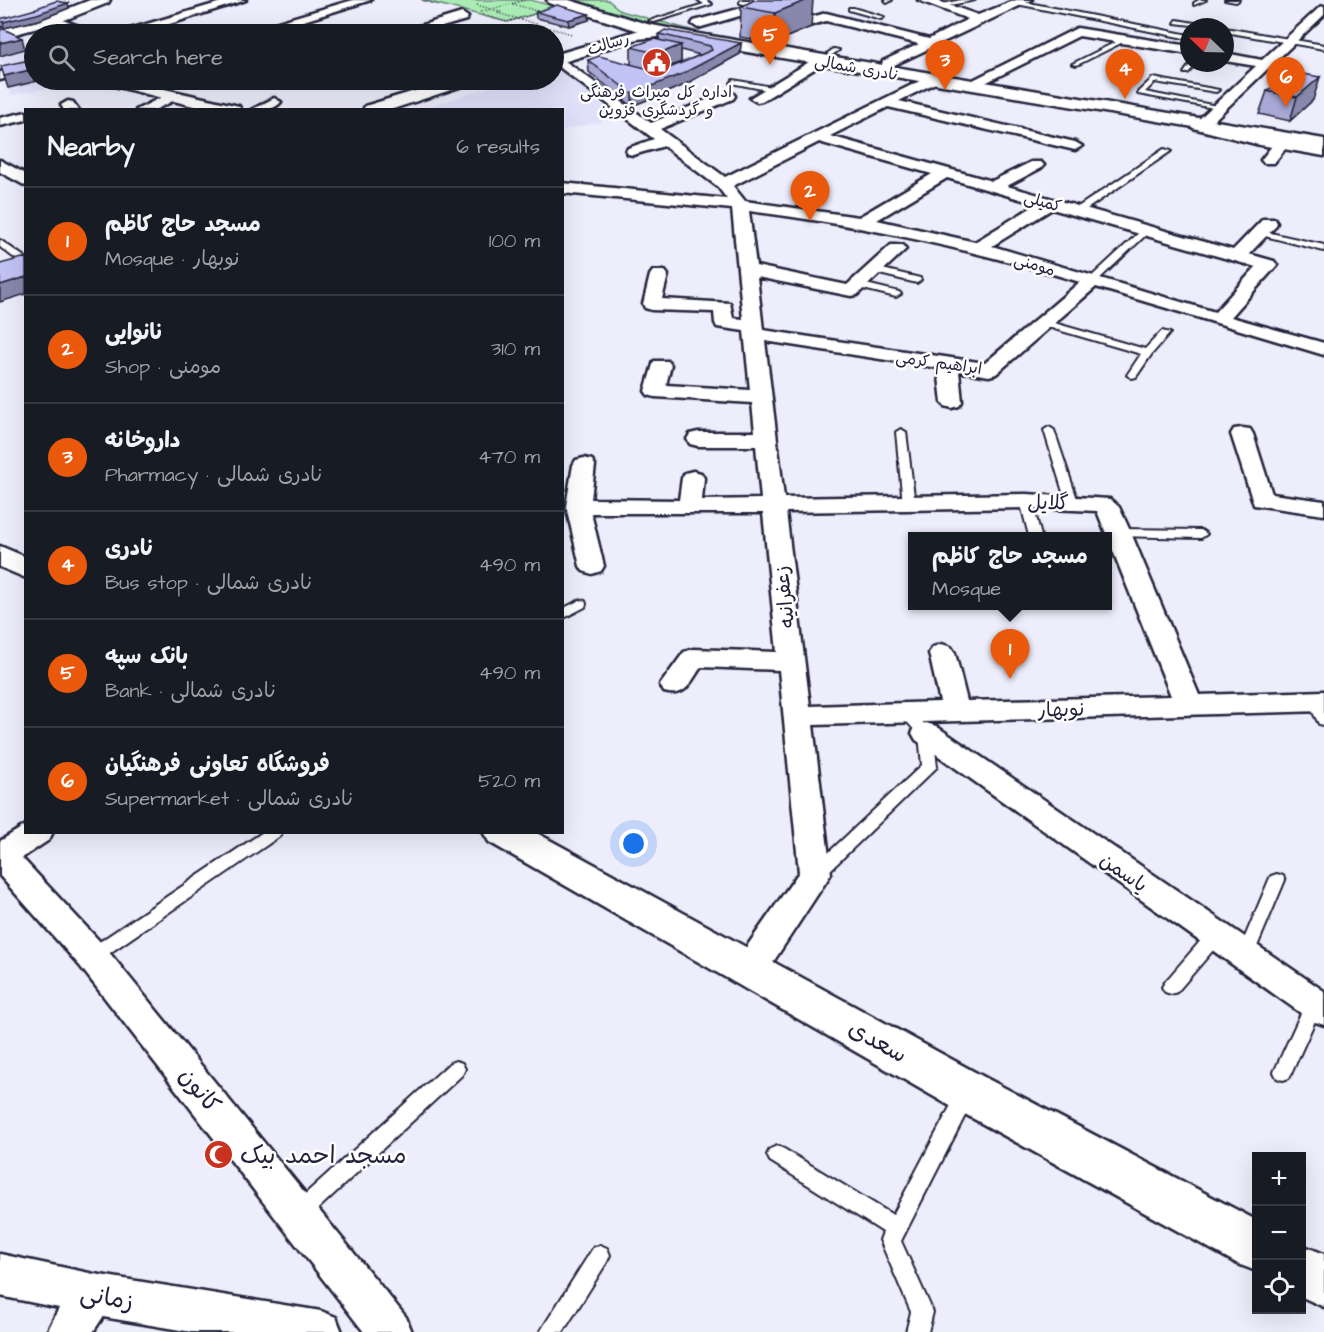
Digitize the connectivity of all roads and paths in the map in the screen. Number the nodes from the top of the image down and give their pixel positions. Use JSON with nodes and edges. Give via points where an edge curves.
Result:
{"nodes":[{"id":1,"x":103,"y":0,"type":"edge"},
{"id":2,"x":240,"y":0,"type":"edge"},
{"id":3,"x":365,"y":0,"type":"edge"},
{"id":4,"x":525,"y":0,"type":"edge"},
{"id":5,"x":554,"y":0,"type":"edge"},
{"id":6,"x":603,"y":0,"type":"edge"},
{"id":7,"x":608,"y":0,"type":"edge"},
{"id":8,"x":701,"y":0,"type":"edge"},
{"id":9,"x":924,"y":0,"type":"edge"},
{"id":10,"x":972,"y":0,"type":"edge"},
{"id":11,"x":1203,"y":0,"type":"edge"},
{"id":12,"x":1228,"y":0,"type":"edge"},
{"id":13,"x":1236,"y":0,"type":"edge"},
{"id":14,"x":1022,"y":1,"type":"edge"},
{"id":15,"x":472,"y":3,"type":"dead end"},
{"id":16,"x":511,"y":4,"type":"junction"},
{"id":17,"x":752,"y":4,"type":"edge"},
{"id":18,"x":1196,"y":4,"type":"dead end"},
{"id":19,"x":941,"y":5,"type":"junction"},
{"id":20,"x":577,"y":8,"type":"junction"},
{"id":21,"x":491,"y":9,"type":"junction"},
{"id":22,"x":851,"y":9,"type":"joint"},
{"id":23,"x":1324,"y":9,"type":"edge"},
{"id":24,"x":462,"y":16,"type":"joint"},
{"id":25,"x":881,"y":16,"type":"dead end"},
{"id":26,"x":826,"y":17,"type":"junction"},
{"id":27,"x":518,"y":19,"type":"junction"},
{"id":28,"x":978,"y":19,"type":"junction"},
{"id":29,"x":51,"y":20,"type":"junction"},
{"id":30,"x":507,"y":22,"type":"dead end"},
{"id":31,"x":1177,"y":22,"type":"dead end"},
{"id":32,"x":1180,"y":23,"type":"edge"},
{"id":33,"x":36,"y":24,"type":"edge"},
{"id":34,"x":62,"y":24,"type":"edge"},
{"id":35,"x":160,"y":24,"type":"edge"},
{"id":36,"x":285,"y":24,"type":"edge"},
{"id":37,"x":438,"y":24,"type":"edge"},
{"id":38,"x":536,"y":24,"type":"edge"},
{"id":39,"x":628,"y":24,"type":"junction"},
{"id":40,"x":698,"y":24,"type":"dead end"},
{"id":41,"x":24,"y":27,"type":"edge"},
{"id":42,"x":658,"y":27,"type":"junction"},
{"id":43,"x":1234,"y":31,"type":"edge"},
{"id":44,"x":564,"y":32,"type":"edge"},
{"id":45,"x":0,"y":34,"type":"edge"},
{"id":46,"x":1180,"y":35,"type":"edge"},
{"id":47,"x":593,"y":40,"type":"junction"},
{"id":48,"x":1290,"y":40,"type":"junction"},
{"id":49,"x":1122,"y":41,"type":"junction"},
{"id":50,"x":930,"y":43,"type":"junction"},
{"id":51,"x":1324,"y":47,"type":"edge"},
{"id":52,"x":1180,"y":49,"type":"edge"},
{"id":53,"x":564,"y":53,"type":"edge"},
{"id":54,"x":564,"y":55,"type":"edge"},
{"id":55,"x":828,"y":55,"type":"junction"},
{"id":56,"x":1234,"y":59,"type":"edge"},
{"id":57,"x":1075,"y":63,"type":"dead end"},
{"id":58,"x":564,"y":64,"type":"edge"},
{"id":59,"x":888,"y":64,"type":"junction"},
{"id":60,"x":1264,"y":64,"type":"junction"},
{"id":61,"x":24,"y":70,"type":"edge"},
{"id":62,"x":0,"y":76,"type":"edge"},
{"id":63,"x":930,"y":80,"type":"junction"},
{"id":64,"x":980,"y":80,"type":"junction"},
{"id":65,"x":733,"y":82,"type":"dead end"},
{"id":66,"x":772,"y":89,"type":"junction"},
{"id":67,"x":148,"y":90,"type":"edge"},
{"id":68,"x":442,"y":90,"type":"edge"},
{"id":69,"x":450,"y":90,"type":"edge"},
{"id":70,"x":1213,"y":92,"type":"dead end"},
{"id":71,"x":172,"y":96,"type":"junction"},
{"id":72,"x":728,"y":96,"type":"dead end"},
{"id":73,"x":758,"y":98,"type":"dead end"},
{"id":74,"x":274,"y":102,"type":"dead end"},
{"id":75,"x":886,"y":102,"type":"junction"},
{"id":76,"x":147,"y":108,"type":"edge"},
{"id":77,"x":224,"y":108,"type":"edge"},
{"id":78,"x":262,"y":108,"type":"edge"},
{"id":79,"x":378,"y":108,"type":"edge"},
{"id":80,"x":403,"y":108,"type":"edge"},
{"id":81,"x":1206,"y":114,"type":"junction"},
{"id":82,"x":24,"y":116,"type":"edge"},
{"id":83,"x":0,"y":122,"type":"edge"},
{"id":84,"x":651,"y":128,"type":"junction"},
{"id":85,"x":1324,"y":134,"type":"edge"},
{"id":86,"x":818,"y":137,"type":"junction"},
{"id":87,"x":692,"y":139,"type":"dead end"},
{"id":88,"x":669,"y":142,"type":"junction"},
{"id":89,"x":1324,"y":142,"type":"edge"},
{"id":90,"x":1282,"y":144,"type":"junction"},
{"id":91,"x":1075,"y":146,"type":"dead end"},
{"id":92,"x":633,"y":151,"type":"dead end"},
{"id":93,"x":1167,"y":151,"type":"dead end"},
{"id":94,"x":1324,"y":151,"type":"edge"},
{"id":95,"x":1269,"y":160,"type":"dead end"},
{"id":96,"x":0,"y":165,"type":"edge"},
{"id":97,"x":1036,"y":165,"type":"dead end"},
{"id":98,"x":945,"y":173,"type":"junction"},
{"id":99,"x":24,"y":180,"type":"edge"},
{"id":100,"x":724,"y":184,"type":"junction"},
{"id":101,"x":993,"y":186,"type":"junction"},
{"id":102,"x":564,"y":188,"type":"edge"},
{"id":103,"x":1050,"y":203,"type":"junction"},
{"id":104,"x":740,"y":206,"type":"junction"},
{"id":105,"x":1077,"y":211,"type":"junction"},
{"id":106,"x":862,"y":222,"type":"junction"},
{"id":107,"x":1265,"y":228,"type":"joint"},
{"id":108,"x":1147,"y":230,"type":"junction"},
{"id":109,"x":0,"y":243,"type":"edge"},
{"id":110,"x":978,"y":247,"type":"junction"},
{"id":111,"x":1324,"y":248,"type":"edge"},
{"id":112,"x":897,"y":249,"type":"dead end"},
{"id":113,"x":1237,"y":256,"type":"junction"},
{"id":114,"x":17,"y":265,"type":"edge"},
{"id":115,"x":747,"y":270,"type":"junction"},
{"id":116,"x":874,"y":270,"type":"junction"},
{"id":117,"x":659,"y":275,"type":"dead end"},
{"id":118,"x":917,"y":280,"type":"dead end"},
{"id":119,"x":1092,"y":281,"type":"junction"},
{"id":120,"x":858,"y":285,"type":"junction"},
{"id":121,"x":896,"y":294,"type":"dead end"},
{"id":122,"x":1219,"y":319,"type":"junction"},
{"id":123,"x":1044,"y":323,"type":"junction"},
{"id":124,"x":754,"y":330,"type":"junction"},
{"id":125,"x":1165,"y":333,"type":"dead end"},
{"id":126,"x":1324,"y":349,"type":"edge"},
{"id":127,"x":1147,"y":353,"type":"junction"},
{"id":128,"x":948,"y":364,"type":"junction"},
{"id":129,"x":661,"y":365,"type":"dead end"},
{"id":130,"x":1132,"y":375,"type":"dead end"},
{"id":131,"x":762,"y":397,"type":"junction"},
{"id":132,"x":952,"y":402,"type":"dead end"},
{"id":133,"x":1050,"y":430,"type":"dead end"},
{"id":134,"x":901,"y":432,"type":"dead end"},
{"id":135,"x":1242,"y":434,"type":"dead end"},
{"id":136,"x":698,"y":439,"type":"dead end"},
{"id":137,"x":766,"y":440,"type":"junction"},
{"id":138,"x":584,"y":465,"type":"dead end"},
{"id":139,"x":693,"y":477,"type":"dead end"},
{"id":140,"x":1026,"y":501,"type":"junction"},
{"id":141,"x":1072,"y":502,"type":"junction"},
{"id":142,"x":909,"y":504,"type":"junction"},
{"id":143,"x":774,"y":505,"type":"junction"},
{"id":144,"x":578,"y":506,"type":"junction"},
{"id":145,"x":690,"y":507,"type":"junction"},
{"id":146,"x":1324,"y":508,"type":"edge"},
{"id":147,"x":1034,"y":532,"type":"edge"},
{"id":148,"x":1119,"y":533,"type":"junction"},
{"id":149,"x":1201,"y":534,"type":"dead end"},
{"id":150,"x":592,"y":566,"type":"dead end"},
{"id":151,"x":580,"y":604,"type":"dead end"},
{"id":152,"x":564,"y":614,"type":"edge"},
{"id":153,"x":942,"y":653,"type":"dead end"},
{"id":154,"x":791,"y":661,"type":"junction"},
{"id":155,"x":674,"y":685,"type":"dead end"},
{"id":156,"x":1189,"y":705,"type":"junction"},
{"id":157,"x":1321,"y":707,"type":"edge"},
{"id":158,"x":956,"y":712,"type":"junction"},
{"id":159,"x":797,"y":716,"type":"junction"},
{"id":160,"x":916,"y":723,"type":"junction"},
{"id":161,"x":35,"y":834,"type":"edge"},
{"id":162,"x":272,"y":834,"type":"edge"},
{"id":163,"x":506,"y":834,"type":"edge"},
{"id":164,"x":0,"y":855,"type":"edge"},
{"id":165,"x":815,"y":874,"type":"junction"},
{"id":166,"x":1277,"y":880,"type":"dead end"},
{"id":167,"x":1215,"y":936,"type":"junction"},
{"id":168,"x":92,"y":956,"type":"junction"},
{"id":169,"x":1245,"y":956,"type":"junction"},
{"id":170,"x":750,"y":969,"type":"junction"},
{"id":171,"x":1171,"y":987,"type":"dead end"},
{"id":172,"x":1319,"y":1006,"type":"edge"},
{"id":173,"x":456,"y":1069,"type":"dead end"},
{"id":174,"x":1283,"y":1072,"type":"dead end"},
{"id":175,"x":968,"y":1092,"type":"junction"},
{"id":176,"x":777,"y":1155,"type":"dead end"},
{"id":177,"x":298,"y":1213,"type":"junction"},
{"id":178,"x":897,"y":1229,"type":"junction"},
{"id":179,"x":1252,"y":1243,"type":"edge"},
{"id":180,"x":600,"y":1255,"type":"dead end"},
{"id":181,"x":1306,"y":1272,"type":"edge"},
{"id":182,"x":0,"y":1275,"type":"edge"},
{"id":183,"x":1324,"y":1282,"type":"edge"},
{"id":184,"x":94,"y":1295,"type":"junction"},
{"id":185,"x":68,"y":1332,"type":"edge"},
{"id":186,"x":321,"y":1332,"type":"edge"},
{"id":187,"x":391,"y":1332,"type":"edge"},
{"id":188,"x":551,"y":1332,"type":"edge"},
{"id":189,"x":917,"y":1332,"type":"edge"}],
"edges":[{"from":1,"to":29,"type":"main road"},
{"from":2,"to":35,"type":"street"},
{"from":3,"to":36,"type":"street"},
{"from":4,"to":16,"type":"path"},
{"from":5,"to":20,"type":"main road","name":"نادری شمالی"},
{"from":6,"to":20,"type":"main road","via":[[582,3]]},
{"from":7,"to":42,"type":"main road","name":"نادری شمالی"},
{"from":8,"to":42,"type":"lane","via":[[709,4]]},
{"from":9,"to":19,"type":"street"},
{"from":10,"to":19,"type":"lane"},
{"from":11,"to":18,"type":"lane"},
{"from":12,"to":13,"type":"lane"},
{"from":14,"to":28,"type":"street"},
{"from":14,"to":46,"type":"lane"},
{"from":15,"to":21,"type":"path"},
{"from":16,"to":21,"type":"path"},
{"from":16,"to":27,"type":"path","via":[[541,12]]},
{"from":17,"to":26,"type":"street","via":[[805,23]]},
{"from":17,"to":40,"type":"street"},
{"from":19,"to":28,"type":"street"},
{"from":20,"to":39,"type":"main road","name":"نادری شمالی"},
{"from":21,"to":24,"type":"path"},
{"from":21,"to":27,"type":"path"},
{"from":22,"to":25,"type":"lane"},
{"from":22,"to":26,"type":"street"},
{"from":23,"to":48,"type":"street"},
{"from":24,"to":37,"type":"street"},
{"from":26,"to":50,"type":"street"},
{"from":27,"to":30,"type":"path"},
{"from":27,"to":38,"type":"path"},
{"from":28,"to":50,"type":"street"},
{"from":29,"to":33,"type":"main road"},
{"from":29,"to":34,"type":"street"},
{"from":31,"to":32,"type":"lane"},
{"from":39,"to":42,"type":"main road","name":"نادری شمالی"},
{"from":39,"to":47,"type":"main road","name":"رسالت","via":[[623,31]]},
{"from":41,"to":45,"type":"main road"},
{"from":42,"to":54,"type":"main road","name":"رسالت"},
{"from":42,"to":55,"type":"main road","name":"نادری شمالی"},
{"from":43,"to":48,"type":"lane"},
{"from":44,"to":47,"type":"path"},
{"from":47,"to":53,"type":"main road","name":"رسالت"},
{"from":48,"to":51,"type":"lane"},
{"from":48,"to":60,"type":"street"},
{"from":49,"to":52,"type":"street"},
{"from":49,"to":57,"type":"lane"},
{"from":49,"to":64,"type":"street","via":[[1077,32]]},
{"from":50,"to":59,"type":"street"},
{"from":55,"to":59,"type":"main road","name":"نادری شمالی"},
{"from":55,"to":63,"type":"main road","name":"نادری شمالی"},
{"from":55,"to":66,"type":"street"},
{"from":56,"to":60,"type":"street"},
{"from":58,"to":84,"type":"street"},
{"from":59,"to":64,"type":"main road","name":"نادری شمالی"},
{"from":60,"to":81,"type":"street"},
{"from":61,"to":62,"type":"street"},
{"from":63,"to":75,"type":"street"},
{"from":63,"to":81,"type":"main road","name":"نادری شمالی"},
{"from":64,"to":81,"type":"main road","name":"نادری شمالی"},
{"from":65,"to":66,"type":"lane"},
{"from":66,"to":73,"type":"street"},
{"from":67,"to":71,"type":"main road"},
{"from":68,"to":79,"type":"main road"},
{"from":69,"to":80,"type":"main road"},
{"from":70,"to":81,"type":"lane","via":[[1153,80],[1147,86],[1203,99]]},
{"from":71,"to":76,"type":"street"},
{"from":71,"to":77,"type":"main road"},
{"from":72,"to":84,"type":"street"},
{"from":74,"to":78,"type":"street"},
{"from":75,"to":86,"type":"street"},
{"from":75,"to":91,"type":"street"},
{"from":81,"to":85,"type":"main road","name":"نادری شمالی"},
{"from":81,"to":89,"type":"main road","name":"نادری شمالی","via":[[1222,126]]},
{"from":81,"to":90,"type":"main road","name":"نادری شمالی"},
{"from":82,"to":83,"type":"street"},
{"from":84,"to":88,"type":"street"},
{"from":86,"to":98,"type":"street","name":"کمیلی"},
{"from":86,"to":100,"type":"street"},
{"from":87,"to":88,"type":"street"},
{"from":88,"to":92,"type":"street"},
{"from":88,"to":100,"type":"street"},
{"from":90,"to":94,"type":"main road","name":"نادری شمالی"},
{"from":90,"to":95,"type":"street"},
{"from":93,"to":105,"type":"lane"},
{"from":96,"to":99,"type":"street"},
{"from":97,"to":101,"type":"street"},
{"from":98,"to":101,"type":"street","name":"کمیلی"},
{"from":98,"to":106,"type":"street"},
{"from":100,"to":104,"type":"street"},
{"from":101,"to":103,"type":"street","name":"کمیلی"},
{"from":102,"to":104,"type":"street","name":"مومنی"},
{"from":103,"to":105,"type":"street","name":"کمیلی"},
{"from":103,"to":110,"type":"street"},
{"from":104,"to":106,"type":"street","name":"مومنی"},
{"from":104,"to":115,"type":"street","name":"زعفرانیه"},
{"from":105,"to":108,"type":"street","name":"کمیلی"},
{"from":106,"to":110,"type":"street","name":"مومنی"},
{"from":107,"to":111,"type":"lane"},
{"from":107,"to":113,"type":"street"},
{"from":108,"to":113,"type":"street","name":"کمیلی"},
{"from":108,"to":119,"type":"lane"},
{"from":109,"to":114,"type":"lane"},
{"from":110,"to":119,"type":"street","name":"مومنی"},
{"from":112,"to":116,"type":"street"},
{"from":113,"to":122,"type":"street","name":"کمیلی","via":[[1268,265]]},
{"from":115,"to":120,"type":"street","via":[[852,291]]},
{"from":115,"to":124,"type":"street","name":"زعفرانیه"},
{"from":116,"to":118,"type":"lane"},
{"from":116,"to":120,"type":"street"},
{"from":117,"to":124,"type":"street","name":"ابراهیم کرمی","via":[[652,304],[723,307],[724,323]]},
{"from":119,"to":122,"type":"street","name":"مومنی"},
{"from":119,"to":123,"type":"street","name":"ابراهیم کرمی"},
{"from":120,"to":121,"type":"lane"},
{"from":122,"to":126,"type":"street","name":"مومنی"},
{"from":123,"to":127,"type":"lane"},
{"from":123,"to":128,"type":"street","name":"ابراهیم کرمی","via":[[989,370]]},
{"from":124,"to":128,"type":"street","name":"ابراهیم کرمی"},
{"from":124,"to":131,"type":"street","name":"زعفرانیه"},
{"from":125,"to":127,"type":"lane"},
{"from":127,"to":130,"type":"lane"},
{"from":128,"to":132,"type":"street"},
{"from":129,"to":131,"type":"street","via":[[655,391]]},
{"from":131,"to":137,"type":"street","name":"زعفرانیه"},
{"from":133,"to":141,"type":"lane"},
{"from":134,"to":142,"type":"lane"},
{"from":135,"to":146,"type":"street","via":[[1262,500]]},
{"from":136,"to":137,"type":"street"},
{"from":137,"to":143,"type":"street","name":"زعفرانیه"},
{"from":138,"to":144,"type":"street"},
{"from":139,"to":145,"type":"street"},
{"from":140,"to":141,"type":"street","name":"گلایل"},
{"from":140,"to":142,"type":"street","name":"گلایل"},
{"from":140,"to":147,"type":"lane"},
{"from":141,"to":148,"type":"street","name":"گلایل","via":[[1107,507]]},
{"from":142,"to":143,"type":"street","name":"گلایل"},
{"from":143,"to":145,"type":"street","name":"گلایل"},
{"from":143,"to":154,"type":"street","name":"زعفرانیه"},
{"from":144,"to":145,"type":"street","name":"گلایل"},
{"from":144,"to":150,"type":"street"},
{"from":148,"to":149,"type":"lane"},
{"from":148,"to":156,"type":"street","name":"گلایل"},
{"from":151,"to":152,"type":"lane"},
{"from":153,"to":158,"type":"street"},
{"from":154,"to":155,"type":"street","via":[[693,658]]},
{"from":154,"to":159,"type":"street","name":"زعفرانیه"},
{"from":156,"to":157,"type":"street","name":"نوبهار"},
{"from":156,"to":158,"type":"street","name":"نوبهار"},
{"from":158,"to":160,"type":"street","name":"نوبهار"},
{"from":159,"to":160,"type":"street","name":"نوبهار"},
{"from":159,"to":165,"type":"street","name":"زعفرانیه"},
{"from":160,"to":165,"type":"lane","via":[[930,767]]},
{"from":160,"to":167,"type":"street","name":"یاسمن"},
{"from":161,"to":164,"type":"street"},
{"from":162,"to":168,"type":"lane"},
{"from":163,"to":170,"type":"main road","name":"سعدی"},
{"from":164,"to":168,"type":"street","name":"کانون"},
{"from":165,"to":170,"type":"street"},
{"from":166,"to":169,"type":"lane"},
{"from":167,"to":169,"type":"street","name":"یاسمن"},
{"from":167,"to":171,"type":"lane"},
{"from":168,"to":177,"type":"street","name":"کانون"},
{"from":169,"to":172,"type":"street","name":"یاسمن"},
{"from":170,"to":175,"type":"main road","name":"سعدی"},
{"from":172,"to":174,"type":"lane"},
{"from":173,"to":177,"type":"lane"},
{"from":175,"to":178,"type":"lane"},
{"from":175,"to":179,"type":"main road","name":"سعدی"},
{"from":176,"to":178,"type":"lane"},
{"from":177,"to":187,"type":"street","name":"کانون"},
{"from":178,"to":189,"type":"lane","via":[[890,1240],[922,1312]]},
{"from":180,"to":188,"type":"lane"},
{"from":181,"to":183,"type":"main road"},
{"from":182,"to":184,"type":"street","name":"زمانی"},
{"from":184,"to":185,"type":"street"},
{"from":184,"to":186,"type":"street","name":"زمانی"}]}
